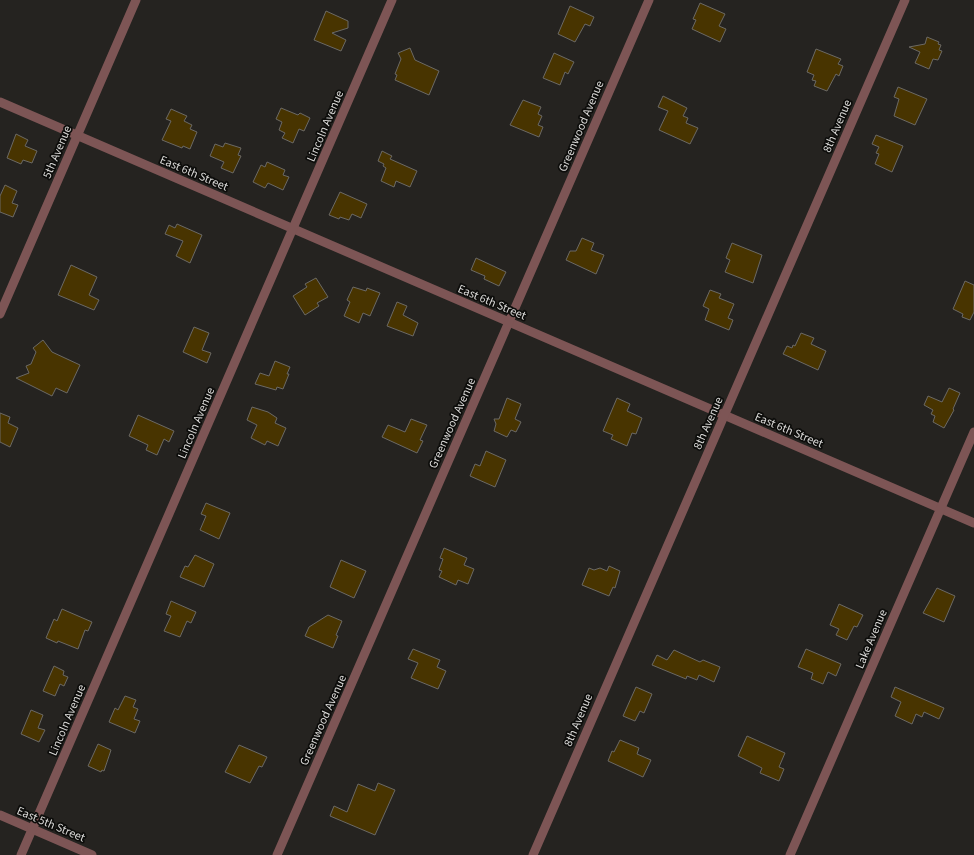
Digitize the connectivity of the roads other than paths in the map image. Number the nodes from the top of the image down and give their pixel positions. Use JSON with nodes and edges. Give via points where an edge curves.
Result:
{"nodes":[{"id":1,"x":136,"y":0,"type":"edge"},
{"id":2,"x":392,"y":0,"type":"edge"},
{"id":3,"x":648,"y":0,"type":"edge"},
{"id":4,"x":904,"y":0,"type":"edge"},
{"id":5,"x":0,"y":102,"type":"edge"},
{"id":6,"x":78,"y":136,"type":"junction"},
{"id":7,"x":293,"y":229,"type":"junction"},
{"id":8,"x":0,"y":314,"type":"edge"},
{"id":9,"x":510,"y":322,"type":"junction"},
{"id":10,"x":724,"y":415,"type":"junction"},
{"id":11,"x":974,"y":432,"type":"edge"},
{"id":12,"x":941,"y":508,"type":"junction"},
{"id":13,"x":974,"y":523,"type":"edge"},
{"id":14,"x":0,"y":815,"type":"edge"},
{"id":15,"x":32,"y":829,"type":"junction"},
{"id":16,"x":21,"y":855,"type":"edge"},
{"id":17,"x":92,"y":855,"type":"edge"},
{"id":18,"x":277,"y":855,"type":"edge"},
{"id":19,"x":533,"y":855,"type":"edge"},
{"id":20,"x":790,"y":855,"type":"edge"}],
"edges":[{"from":1,"to":6,"type":"street","name":"5th Avenue"},
{"from":2,"to":7,"type":"street","name":"Lincoln Avenue"},
{"from":3,"to":9,"type":"street","name":"Greenwood Avenue"},
{"from":4,"to":10,"type":"street","name":"8th Avenue"},
{"from":5,"to":6,"type":"street","name":"East 6th Street"},
{"from":6,"to":7,"type":"street","name":"East 6th Street"},
{"from":6,"to":8,"type":"street","name":"5th Avenue"},
{"from":7,"to":9,"type":"street","name":"East 6th Street"},
{"from":7,"to":15,"type":"street","name":"Lincoln Avenue"},
{"from":9,"to":10,"type":"street","name":"East 6th Street"},
{"from":9,"to":18,"type":"street","name":"Greenwood Avenue"},
{"from":10,"to":12,"type":"street","name":"East 6th Street"},
{"from":10,"to":19,"type":"street","name":"8th Avenue"},
{"from":11,"to":12,"type":"street","name":"Lake Avenue"},
{"from":12,"to":13,"type":"street","name":"East 6th Street"},
{"from":12,"to":20,"type":"street","name":"Lake Avenue"},
{"from":14,"to":15,"type":"street","name":"East 5th Street"},
{"from":15,"to":16,"type":"street","name":"Lincoln Avenue"},
{"from":15,"to":17,"type":"street","name":"East 5th Street"}]}
